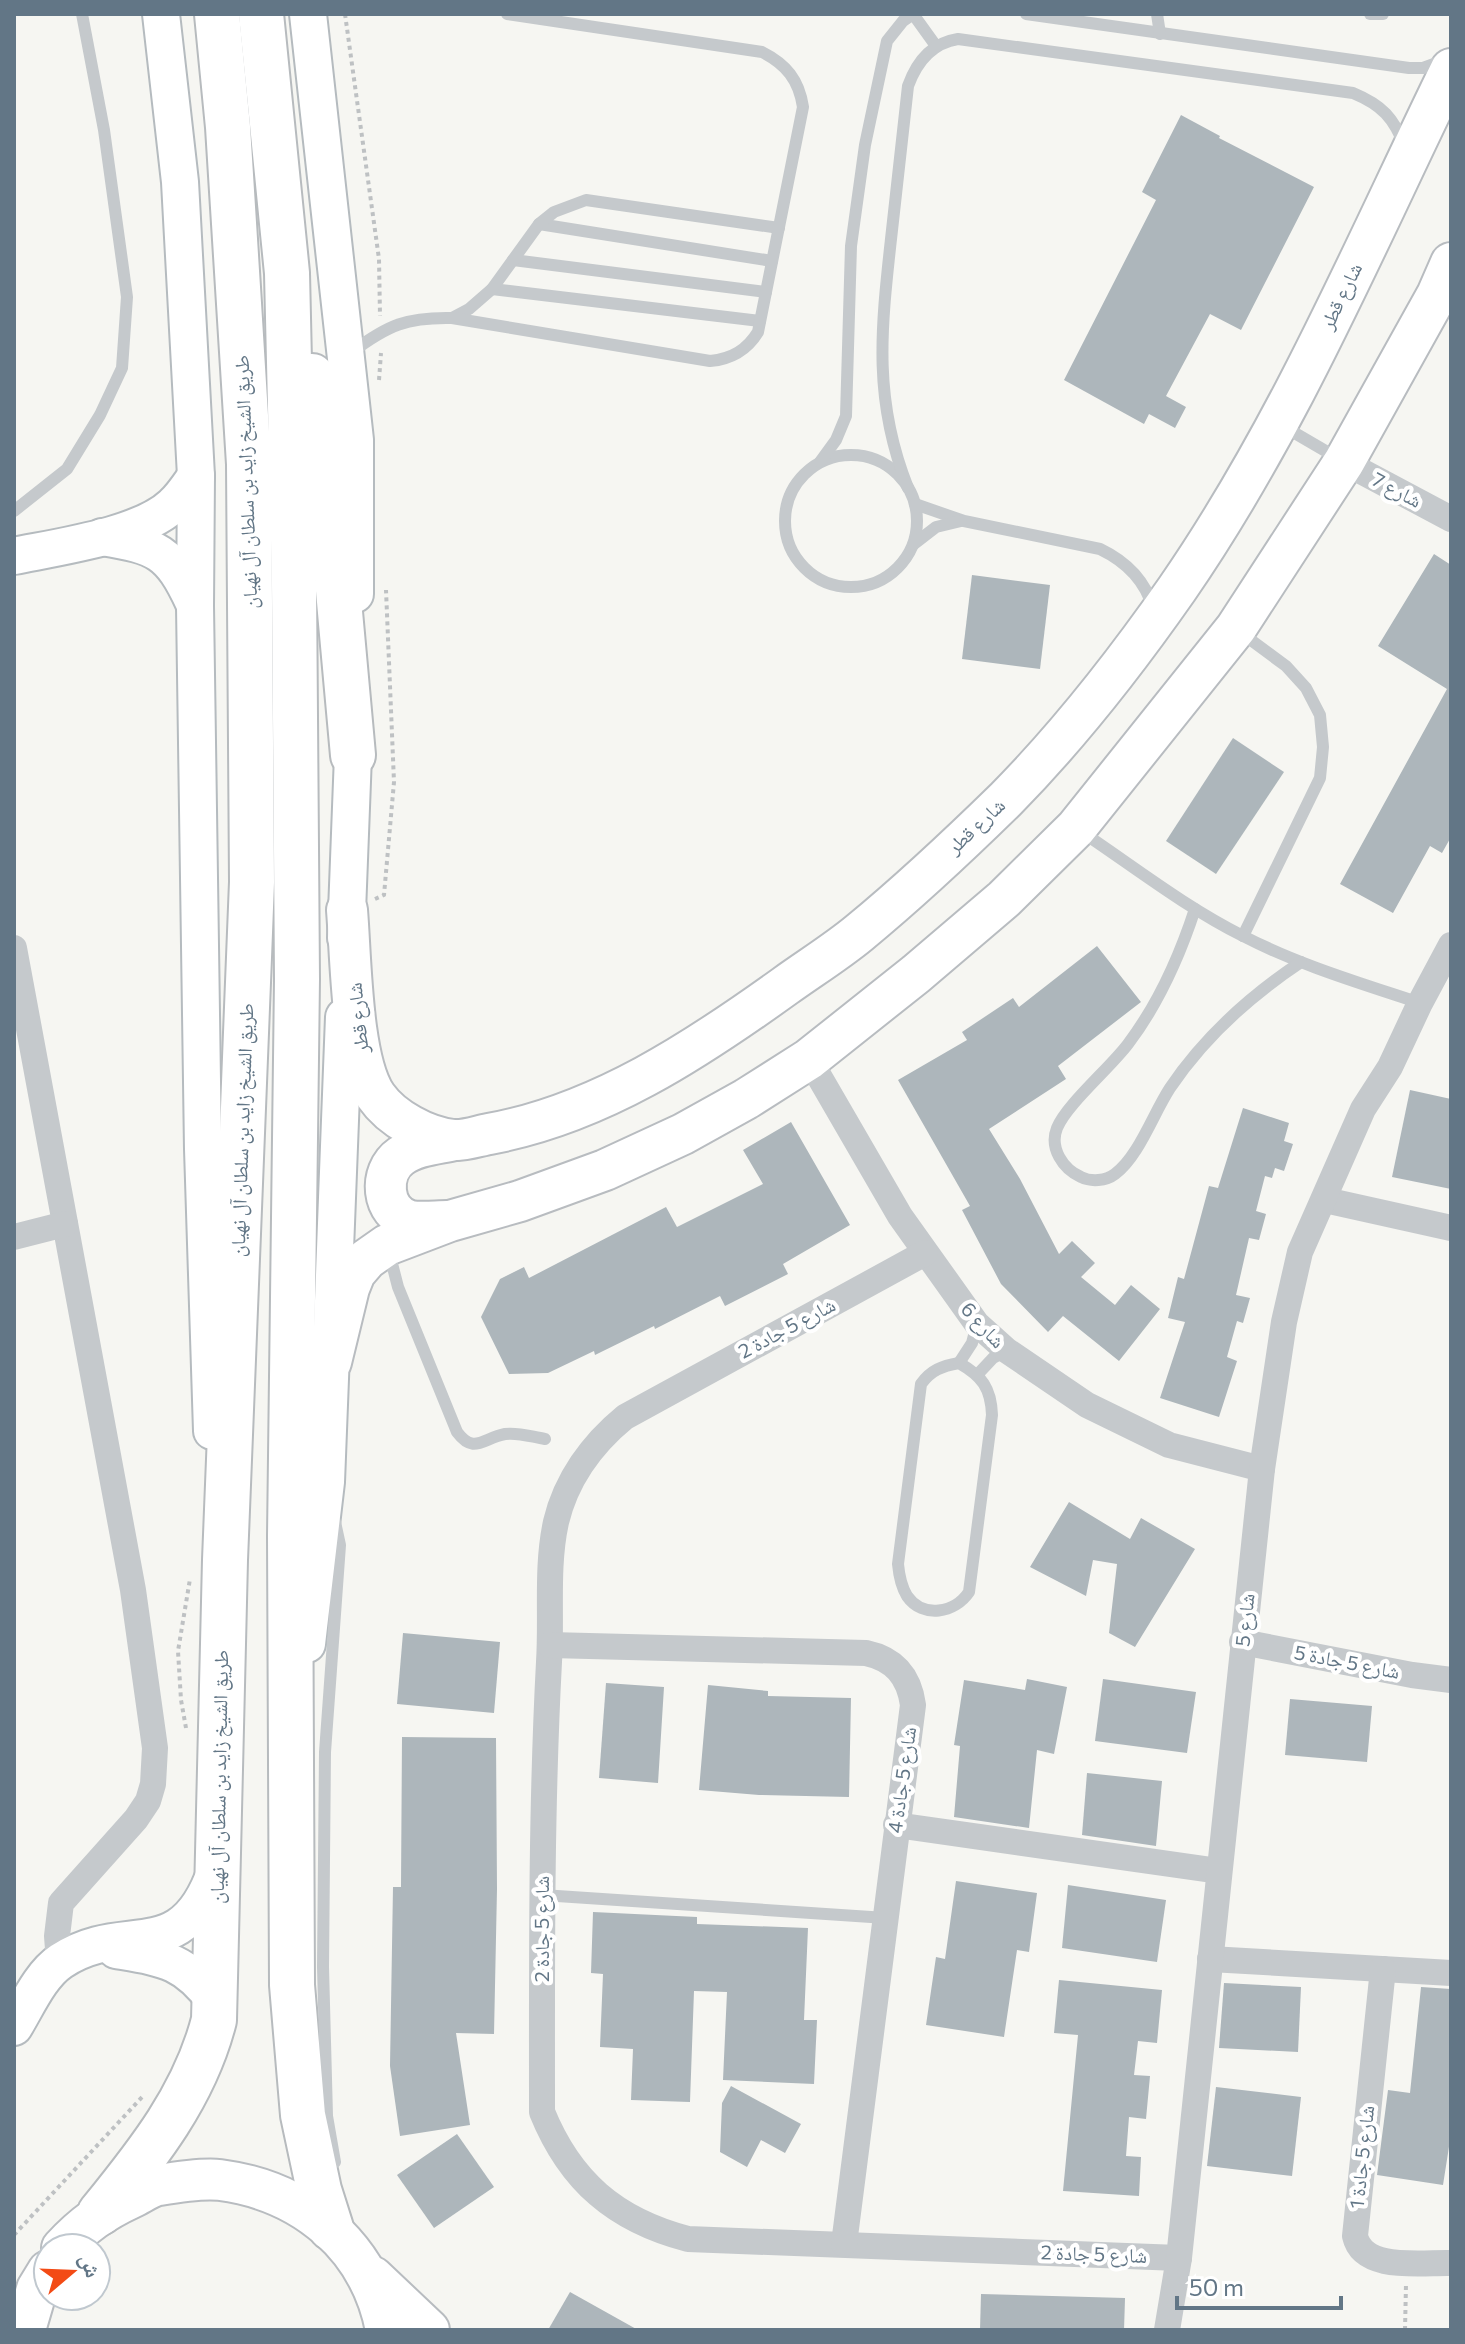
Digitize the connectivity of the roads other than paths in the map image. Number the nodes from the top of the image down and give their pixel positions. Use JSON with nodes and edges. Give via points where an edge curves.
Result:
{"nodes":[{"id":1,"x":82,"y":14,"type":"edge"},
{"id":2,"x":161,"y":14,"type":"edge"},
{"id":3,"x":217,"y":14,"type":"edge"},
{"id":4,"x":261,"y":14,"type":"edge"},
{"id":5,"x":308,"y":14,"type":"edge"},
{"id":6,"x":507,"y":14,"type":"edge"},
{"id":7,"x":913,"y":14,"type":"edge"},
{"id":8,"x":1026,"y":14,"type":"edge"},
{"id":9,"x":1114,"y":14,"type":"edge"},
{"id":10,"x":1157,"y":14,"type":"edge"},
{"id":11,"x":1370,"y":14,"type":"edge"},
{"id":12,"x":1383,"y":14,"type":"edge"},
{"id":13,"x":1095,"y":22,"type":"junction"},
{"id":14,"x":1160,"y":34,"type":"junction"},
{"id":15,"x":936,"y":46,"type":"junction"},
{"id":16,"x":1451,"y":57,"type":"edge"},
{"id":17,"x":1451,"y":69,"type":"edge"},
{"id":18,"x":1408,"y":156,"type":"junction"},
{"id":19,"x":539,"y":224,"type":"junction"},
{"id":20,"x":779,"y":228,"type":"junction"},
{"id":21,"x":513,"y":260,"type":"junction"},
{"id":22,"x":772,"y":261,"type":"junction"},
{"id":23,"x":1451,"y":263,"type":"edge"},
{"id":24,"x":287,"y":273,"type":"junction"},
{"id":25,"x":492,"y":289,"type":"junction"},
{"id":26,"x":766,"y":292,"type":"junction"},
{"id":27,"x":452,"y":318,"type":"junction"},
{"id":28,"x":760,"y":321,"type":"junction"},
{"id":29,"x":347,"y":356,"type":"junction"},
{"id":30,"x":1278,"y":423,"type":"junction"},
{"id":31,"x":820,"y":462,"type":"junction"},
{"id":32,"x":1344,"y":462,"type":"junction"},
{"id":33,"x":196,"y":476,"type":"junction"},
{"id":34,"x":908,"y":488,"type":"junction"},
{"id":35,"x":915,"y":504,"type":"junction"},
{"id":36,"x":14,"y":511,"type":"edge"},
{"id":37,"x":1451,"y":519,"type":"edge"},
{"id":38,"x":964,"y":521,"type":"junction"},
{"id":39,"x":102,"y":537,"type":"junction"},
{"id":40,"x":914,"y":545,"type":"junction"},
{"id":41,"x":14,"y":556,"type":"edge"},
{"id":42,"x":195,"y":606,"type":"junction"},
{"id":43,"x":1156,"y":617,"type":"junction"},
{"id":44,"x":1236,"y":628,"type":"junction"},
{"id":45,"x":353,"y":755,"type":"junction"},
{"id":46,"x":1076,"y":828,"type":"junction"},
{"id":47,"x":1195,"y":909,"type":"junction"},
{"id":48,"x":347,"y":910,"type":"junction"},
{"id":49,"x":1243,"y":936,"type":"junction"},
{"id":50,"x":1451,"y":945,"type":"edge"},
{"id":51,"x":14,"y":948,"type":"edge"},
{"id":52,"x":1301,"y":962,"type":"junction"},
{"id":53,"x":1420,"y":1003,"type":"junction"},
{"id":54,"x":809,"y":1059,"type":"junction"},
{"id":55,"x":455,"y":1140,"type":"junction"},
{"id":56,"x":1325,"y":1200,"type":"junction"},
{"id":57,"x":450,"y":1221,"type":"junction"},
{"id":58,"x":65,"y":1224,"type":"junction"},
{"id":59,"x":1451,"y":1228,"type":"edge"},
{"id":60,"x":14,"y":1237,"type":"edge"},
{"id":61,"x":387,"y":1245,"type":"junction"},
{"id":62,"x":925,"y":1253,"type":"junction"},
{"id":63,"x":977,"y":1324,"type":"junction"},
{"id":64,"x":1006,"y":1350,"type":"junction"},
{"id":65,"x":331,"y":1362,"type":"junction"},
{"id":66,"x":959,"y":1363,"type":"junction"},
{"id":67,"x":978,"y":1374,"type":"junction"},
{"id":68,"x":545,"y":1439,"type":"dead end"},
{"id":69,"x":1262,"y":1469,"type":"junction"},
{"id":70,"x":326,"y":1482,"type":"junction"},
{"id":71,"x":225,"y":1560,"type":"junction"},
{"id":72,"x":1242,"y":1642,"type":"junction"},
{"id":73,"x":550,"y":1645,"type":"junction"},
{"id":74,"x":1451,"y":1680,"type":"edge"},
{"id":75,"x":291,"y":1774,"type":"junction"},
{"id":76,"x":896,"y":1825,"type":"junction"},
{"id":77,"x":216,"y":1869,"type":"junction"},
{"id":78,"x":1219,"y":1871,"type":"junction"},
{"id":79,"x":542,"y":1895,"type":"junction"},
{"id":80,"x":886,"y":1918,"type":"junction"},
{"id":81,"x":95,"y":1946,"type":"junction"},
{"id":82,"x":1210,"y":1959,"type":"junction"},
{"id":83,"x":59,"y":1962,"type":"junction"},
{"id":84,"x":1383,"y":1969,"type":"junction"},
{"id":85,"x":1451,"y":1973,"type":"edge"},
{"id":86,"x":215,"y":2001,"type":"junction"},
{"id":87,"x":14,"y":2027,"type":"edge"},
{"id":88,"x":337,"y":2174,"type":"dead end"},
{"id":89,"x":100,"y":2213,"type":"junction"},
{"id":90,"x":79,"y":2232,"type":"edge"},
{"id":91,"x":844,"y":2244,"type":"junction"},
{"id":92,"x":350,"y":2245,"type":"junction"},
{"id":93,"x":1179,"y":2258,"type":"junction"},
{"id":94,"x":1451,"y":2263,"type":"edge"},
{"id":95,"x":32,"y":2267,"type":"edge"},
{"id":96,"x":14,"y":2278,"type":"edge"},
{"id":97,"x":32,"y":2306,"type":"edge"},
{"id":98,"x":25,"y":2330,"type":"edge"},
{"id":99,"x":386,"y":2330,"type":"edge"},
{"id":100,"x":429,"y":2330,"type":"edge"},
{"id":101,"x":1167,"y":2330,"type":"edge"}],
"edges":[{"from":1,"to":36,"type":"lane","via":[[127,297],[122,368],[67,469]]},
{"from":2,"to":33,"type":"main road","via":[[180,182]]},
{"from":3,"to":71,"type":"highway","name":"طريق الشيخ زايد بن سلطان آل نهيان","via":[[249,464],[252,882]]},
{"from":4,"to":24,"type":"highway"},
{"from":5,"to":29,"type":"main road"},
{"from":6,"to":20,"type":"lane","via":[[762,52],[775,59],[793,76],[803,107]]},
{"from":7,"to":15,"type":"lane"},
{"from":7,"to":31,"type":"lane","via":[[887,41],[865,145],[851,246],[846,416]]},
{"from":8,"to":13,"type":"lane"},
{"from":9,"to":13,"type":"lane"},
{"from":10,"to":14,"type":"lane"},
{"from":11,"to":12,"type":"lane"},
{"from":13,"to":14,"type":"lane"},
{"from":14,"to":16,"type":"lane","via":[[1409,68]]},
{"from":15,"to":18,"type":"lane","via":[[958,39],[1353,93],[1386,112]]},
{"from":15,"to":34,"type":"lane","via":[[919,62],[908,86],[881,329],[888,428]]},
{"from":17,"to":18,"type":"main road","name":"شارع قطر"},
{"from":18,"to":30,"type":"main road","name":"شارع قطر"},
{"from":19,"to":20,"type":"lane","via":[[586,200]]},
{"from":19,"to":21,"type":"lane"},
{"from":19,"to":22,"type":"lane"},
{"from":20,"to":22,"type":"lane"},
{"from":21,"to":25,"type":"lane"},
{"from":21,"to":26,"type":"lane"},
{"from":22,"to":26,"type":"lane"},
{"from":23,"to":32,"type":"main road"},
{"from":24,"to":45,"type":"highway","via":[[326,458]]},
{"from":24,"to":75,"type":"highway","via":[[297,964]]},
{"from":25,"to":27,"type":"lane"},
{"from":25,"to":28,"type":"lane"},
{"from":26,"to":28,"type":"lane"},
{"from":27,"to":28,"type":"lane","via":[[710,361],[744,350]]},
{"from":27,"to":29,"type":"lane","via":[[399,323]]},
{"from":29,"to":45,"type":"main road","via":[[355,440]]},
{"from":30,"to":32,"type":"lane"},
{"from":30,"to":43,"type":"main road","name":"شارع قطر","via":[[1223,520]]},
{"from":31,"to":34,"type":"lane","via":[[845,454],[870,457],[892,469]]},
{"from":31,"to":40,"type":"lane","via":[[800,478],[787,500],[784,526],[791,551],[807,572],[829,585],[854,589],[879,582],[900,567]]},
{"from":32,"to":37,"type":"street","name":"شارع 7"},
{"from":32,"to":44,"type":"main road"},
{"from":33,"to":39,"type":"main road","via":[[159,515]]},
{"from":33,"to":42,"type":"main road"},
{"from":34,"to":35,"type":"lane"},
{"from":35,"to":38,"type":"lane"},
{"from":35,"to":40,"type":"lane"},
{"from":38,"to":40,"type":"lane","via":[[936,527]]},
{"from":38,"to":43,"type":"lane","via":[[1112,555],[1143,585]]},
{"from":39,"to":41,"type":"main road"},
{"from":39,"to":42,"type":"main road","via":[[152,547],[165,556]]},
{"from":42,"to":71,"type":"main road","via":[[211,1426]]},
{"from":43,"to":55,"type":"main road","name":"شارع قطر","via":[[1079,718],[1007,797],[858,934],[651,1073],[524,1128]]},
{"from":44,"to":46,"type":"main road"},
{"from":44,"to":49,"type":"lane","via":[[1306,688],[1320,715],[1323,747],[1320,778]]},
{"from":45,"to":48,"type":"main road"},
{"from":46,"to":47,"type":"lane"},
{"from":46,"to":54,"type":"main road","via":[[1004,899]]},
{"from":47,"to":49,"type":"lane"},
{"from":47,"to":52,"type":"lane","via":[[1149,1014],[1056,1130],[1056,1153],[1069,1172],[1090,1181],[1112,1177],[1129,1161],[1192,1058],[1242,1006]]},
{"from":48,"to":55,"type":"main road","name":"شارع قطر","via":[[366,1077],[378,1100],[394,1113],[420,1131]]},
{"from":48,"to":65,"type":"main road"},
{"from":49,"to":52,"type":"lane"},
{"from":50,"to":53,"type":"street","name":"شارع 5"},
{"from":51,"to":58,"type":"street"},
{"from":52,"to":53,"type":"lane"},
{"from":53,"to":56,"type":"street","name":"شارع 5","via":[[1363,1109]]},
{"from":54,"to":57,"type":"main road","via":[[696,1127],[605,1170]]},
{"from":54,"to":62,"type":"street","name":"شارع 6"},
{"from":55,"to":57,"type":"main road","via":[[399,1157],[385,1185],[386,1198],[401,1217]]},
{"from":56,"to":59,"type":"street"},
{"from":56,"to":69,"type":"street","name":"شارع 5","via":[[1300,1252]]},
{"from":57,"to":61,"type":"main road"},
{"from":58,"to":60,"type":"street"},
{"from":58,"to":83,"type":"street","via":[[133,1590],[155,1748],[148,1801],[61,1903]]},
{"from":61,"to":65,"type":"main road","via":[[355,1273]]},
{"from":61,"to":68,"type":"lane","via":[[398,1287],[464,1441],[474,1445],[504,1434]]},
{"from":62,"to":63,"type":"street","name":"شارع 6"},
{"from":62,"to":73,"type":"street","name":"شارع 5 جادة 2","via":[[639,1408],[600,1440],[574,1477],[557,1520]]},
{"from":63,"to":64,"type":"street","name":"شارع 6"},
{"from":63,"to":66,"type":"lane"},
{"from":64,"to":67,"type":"lane"},
{"from":64,"to":69,"type":"street","name":"شارع 6","via":[[1087,1405],[1169,1445]]},
{"from":65,"to":70,"type":"main road"},
{"from":66,"to":67,"type":"lane"},
{"from":66,"to":67,"type":"lane","via":[[928,1373],[921,1384],[898,1564],[909,1598],[940,1612],[953,1609],[969,1592],[992,1415],[989,1390]]},
{"from":69,"to":72,"type":"street","name":"شارع 5"},
{"from":70,"to":75,"type":"main road"},
{"from":70,"to":88,"type":"lane","via":[[340,1545],[325,1752],[323,1967],[327,2116]]},
{"from":71,"to":77,"type":"highway","name":"طريق الشيخ زايد بن سلطان آل نهيان"},
{"from":72,"to":74,"type":"street","name":"شارع 5 جادة 5"},
{"from":72,"to":78,"type":"street","name":"شارع 5"},
{"from":73,"to":76,"type":"street","name":"شارع 5 جادة 4","via":[[866,1653],[886,1659],[903,1674],[913,1705]]},
{"from":73,"to":79,"type":"street","name":"شارع 5 جادة 2"},
{"from":75,"to":92,"type":"highway","via":[[292,1985],[303,2115],[319,2190]]},
{"from":76,"to":78,"type":"street"},
{"from":76,"to":80,"type":"street","name":"شارع 5 جادة 4"},
{"from":77,"to":81,"type":"main road","via":[[196,1910],[178,1927]]},
{"from":77,"to":86,"type":"highway","name":"طريق الشيخ زايد بن سلطان آل نهيان"},
{"from":78,"to":82,"type":"street","name":"شارع 5"},
{"from":79,"to":80,"type":"lane"},
{"from":79,"to":91,"type":"street","name":"شارع 5 جادة 2","via":[[542,2112],[573,2169],[614,2207],[665,2233],[688,2239]]},
{"from":80,"to":91,"type":"street","name":"شارع 5 جادة 4"},
{"from":81,"to":83,"type":"main road"},
{"from":81,"to":86,"type":"main road","via":[[165,1958],[198,1981]]},
{"from":82,"to":84,"type":"street"},
{"from":82,"to":93,"type":"street","name":"شارع 5"},
{"from":83,"to":87,"type":"main road"},
{"from":84,"to":85,"type":"street"},
{"from":84,"to":94,"type":"street","name":"شارع 5 جادة 1","via":[[1355,2236],[1371,2258]]},
{"from":86,"to":89,"type":"highway","name":"طريق الشيخ زايد بن سلطان آل نهيان","via":[[209,2039],[186,2093],[149,2153]]},
{"from":89,"to":90,"type":"main road"},
{"from":89,"to":92,"type":"main road","via":[[156,2186],[218,2179],[279,2194]]},
{"from":91,"to":93,"type":"street","name":"شارع 5 جادة 2"},
{"from":92,"to":99,"type":"main road","via":[[382,2308]]},
{"from":92,"to":100,"type":"main road"},
{"from":93,"to":101,"type":"street","name":"شارع 5"},
{"from":95,"to":96,"type":"main road"},
{"from":97,"to":98,"type":"main road"}]}
